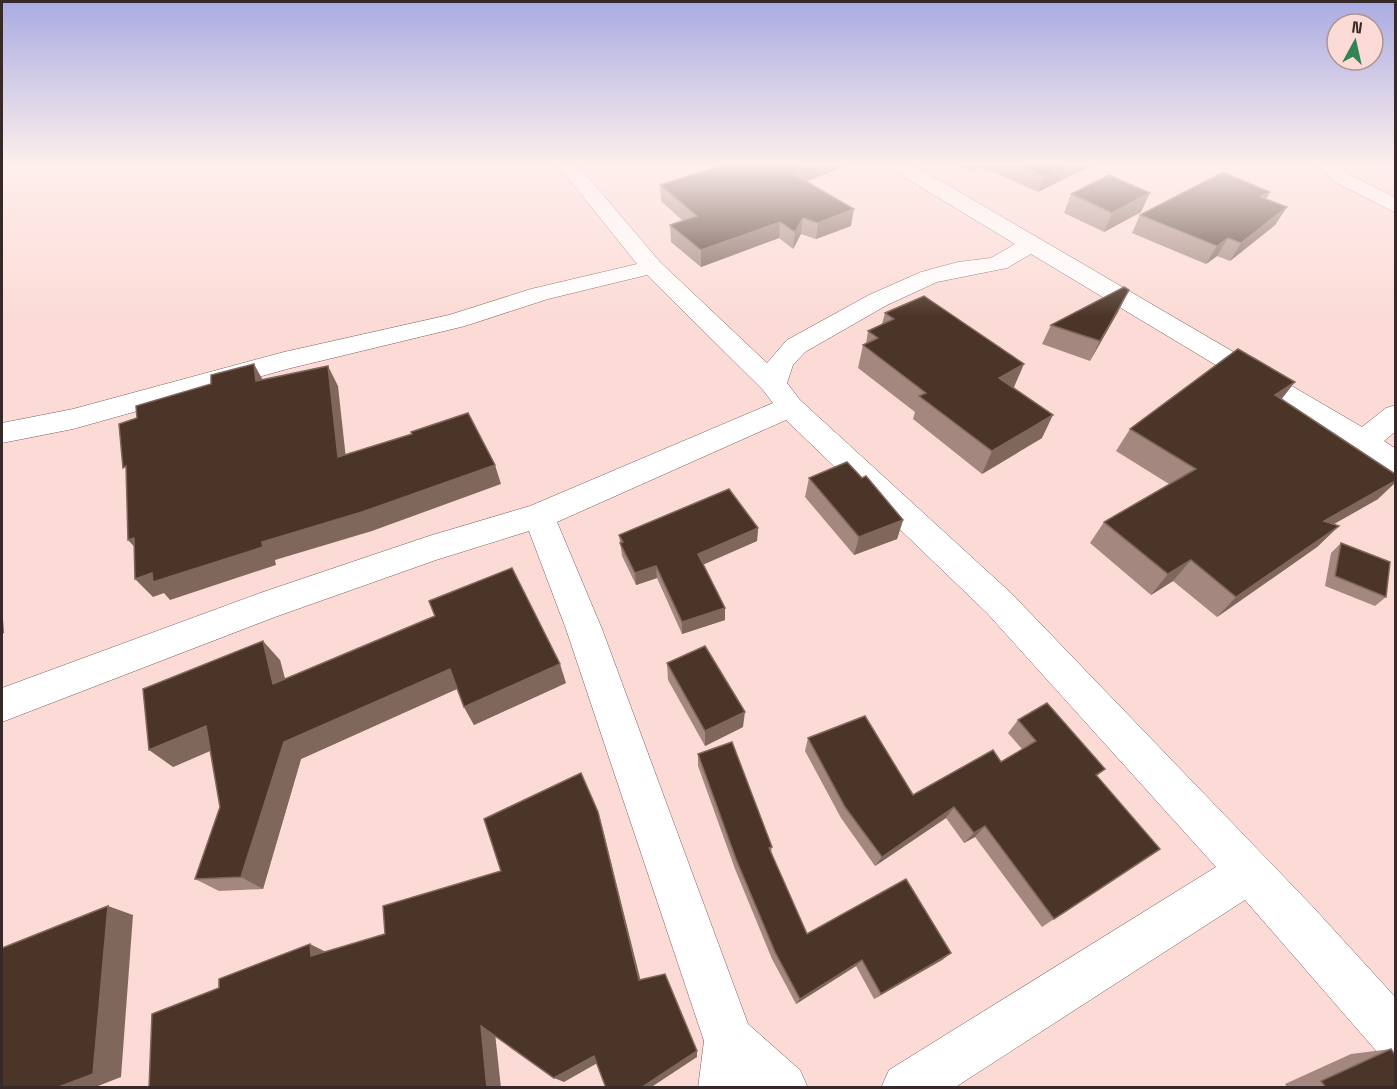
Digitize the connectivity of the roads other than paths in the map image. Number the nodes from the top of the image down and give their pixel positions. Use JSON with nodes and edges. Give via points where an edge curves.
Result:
{"nodes":[{"id":1,"x":608,"y":214,"type":"edge"},
{"id":2,"x":981,"y":214,"type":"edge"},
{"id":3,"x":1032,"y":244,"type":"junction"},
{"id":4,"x":652,"y":267,"type":"junction"},
{"id":5,"x":782,"y":396,"type":"junction"},
{"id":6,"x":1395,"y":415,"type":"edge"},
{"id":7,"x":2,"y":433,"type":"edge"},
{"id":8,"x":1364,"y":441,"type":"junction"},
{"id":9,"x":1395,"y":465,"type":"edge"},
{"id":10,"x":539,"y":516,"type":"junction"},
{"id":11,"x":2,"y":705,"type":"edge"},
{"id":12,"x":1248,"y":872,"type":"junction"},
{"id":13,"x":1395,"y":1035,"type":"edge"},
{"id":14,"x":727,"y":1064,"type":"edge"},
{"id":15,"x":782,"y":1088,"type":"edge"},
{"id":16,"x":907,"y":1088,"type":"edge"}],
"edges":[{"from":1,"to":4,"type":"street"},
{"from":2,"to":3,"type":"street"},
{"from":3,"to":5,"type":"street","via":[[999,263],[929,277],[878,300],[796,346],[781,362]]},
{"from":3,"to":8,"type":"street"},
{"from":4,"to":5,"type":"street"},
{"from":4,"to":7,"type":"street","via":[[540,294],[456,321]]},
{"from":5,"to":10,"type":"street"},
{"from":5,"to":12,"type":"street","via":[[999,603]]},
{"from":6,"to":8,"type":"street"},
{"from":8,"to":9,"type":"street"},
{"from":10,"to":11,"type":"street","via":[[429,549],[263,607]]},
{"from":10,"to":14,"type":"street","via":[[584,629]]},
{"from":12,"to":13,"type":"street"},
{"from":12,"to":16,"type":"street"},
{"from":14,"to":15,"type":"street"}]}
